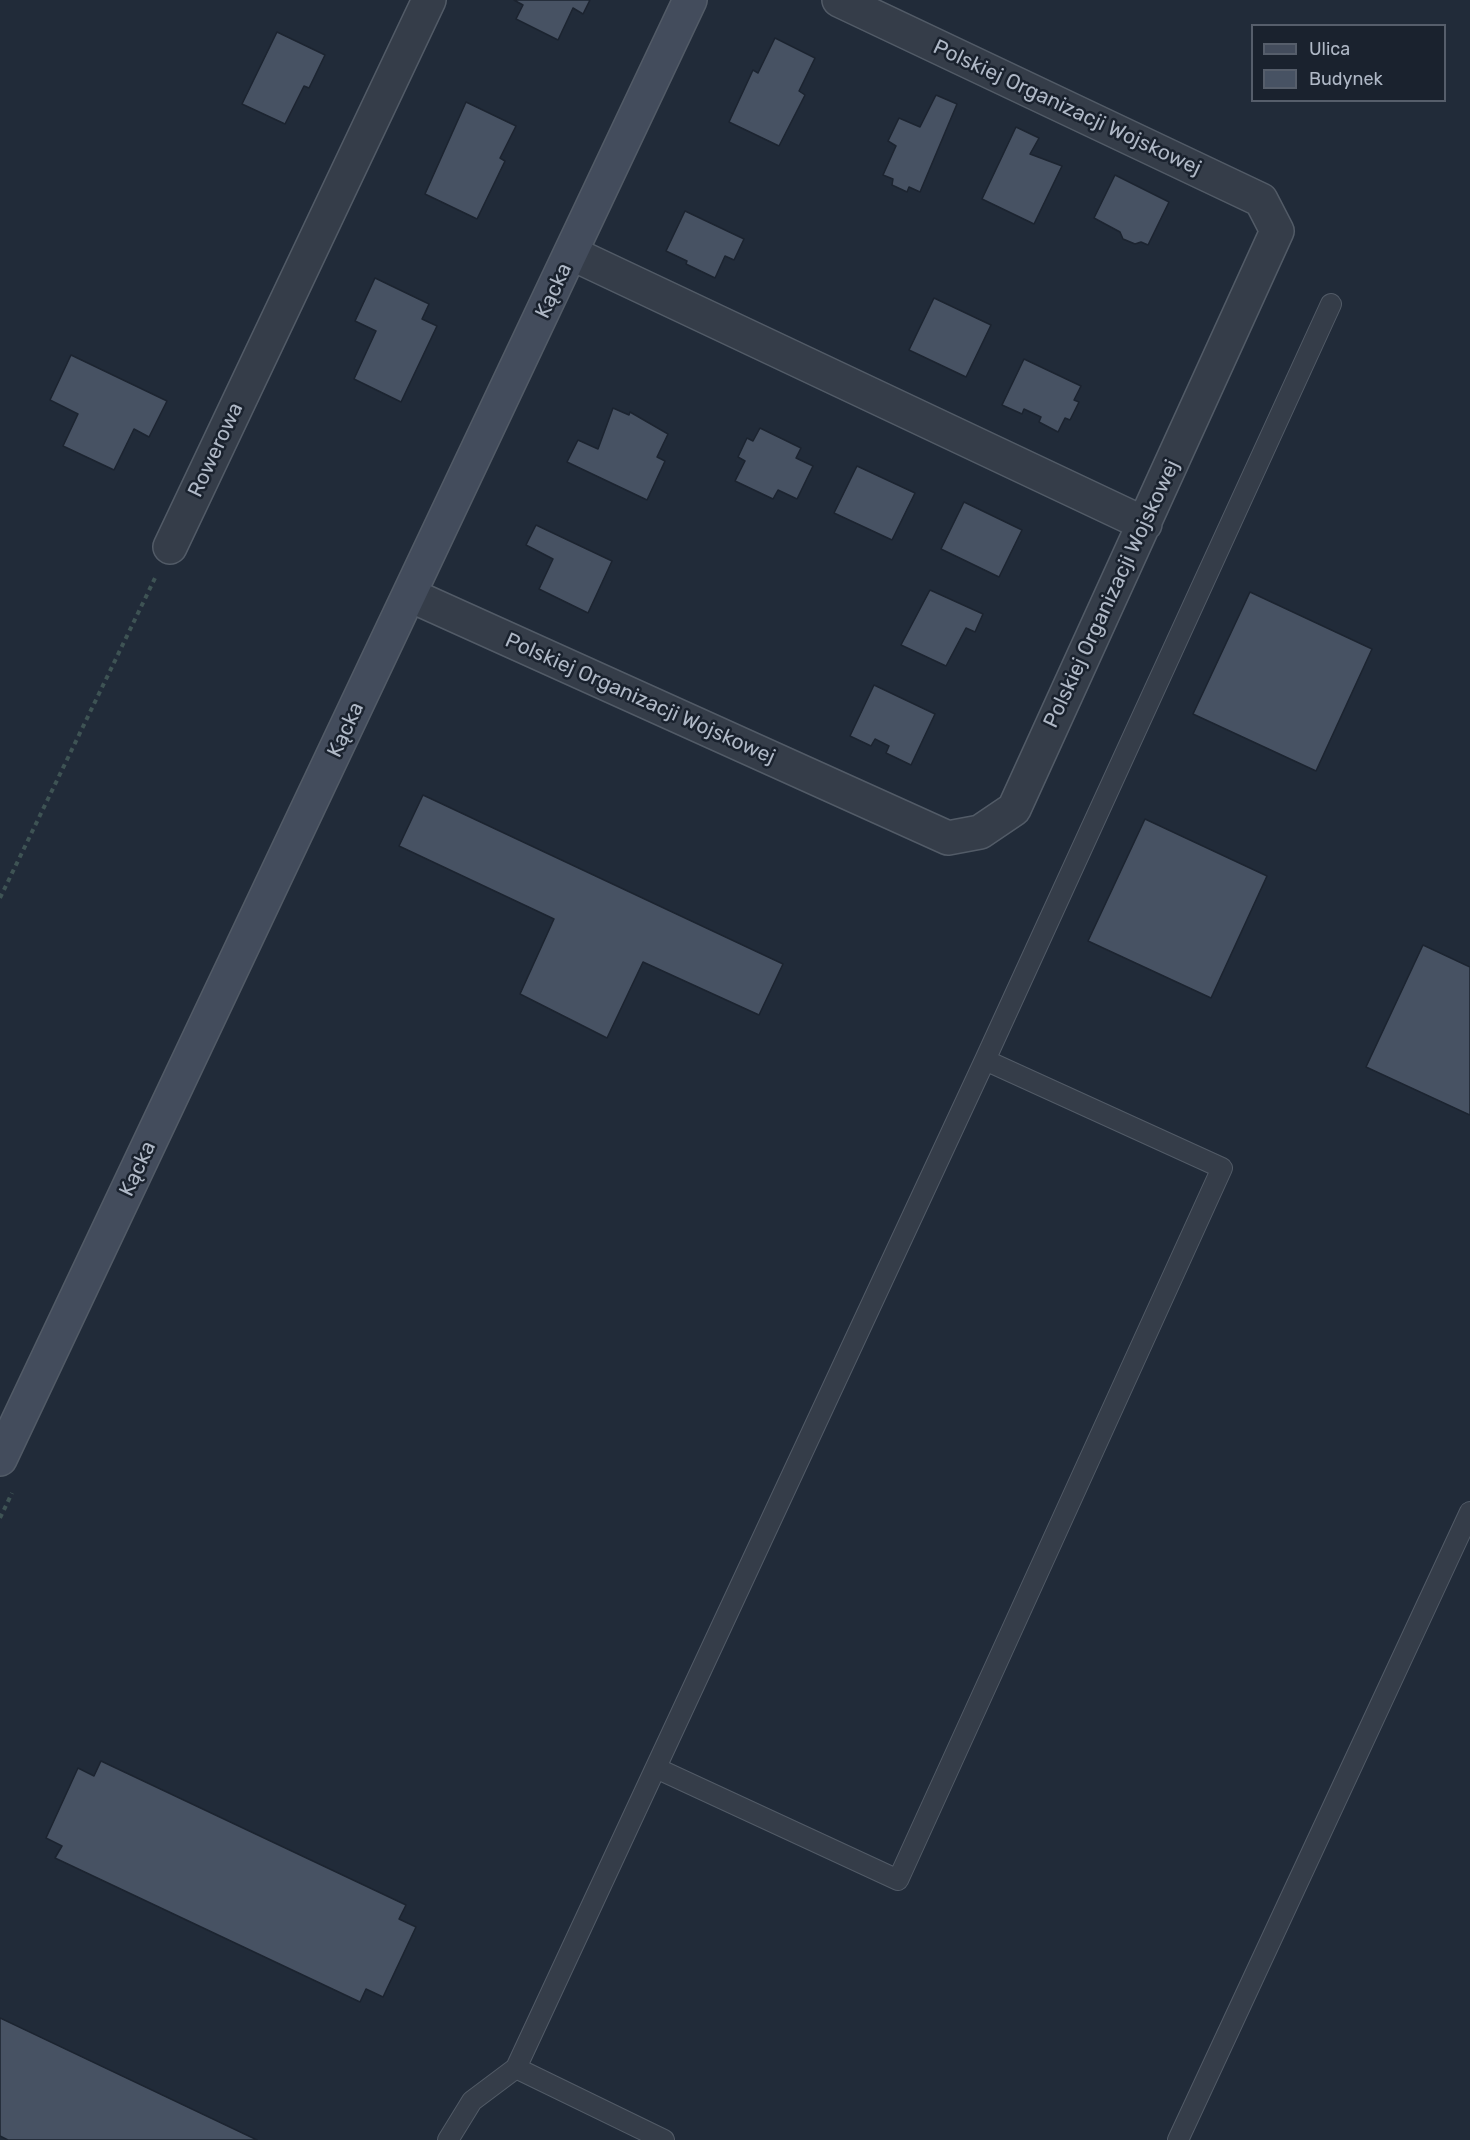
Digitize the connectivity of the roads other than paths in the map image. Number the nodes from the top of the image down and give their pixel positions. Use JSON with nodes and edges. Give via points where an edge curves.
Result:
{"nodes":[{"id":1,"x":429,"y":0,"type":"edge"},
{"id":2,"x":690,"y":0,"type":"edge"},
{"id":3,"x":839,"y":0,"type":"edge"},
{"id":4,"x":572,"y":253,"type":"junction"},
{"id":5,"x":1331,"y":304,"type":"dead end"},
{"id":6,"x":1144,"y":524,"type":"junction"},
{"id":7,"x":170,"y":548,"type":"road end"},
{"id":8,"x":410,"y":595,"type":"junction"},
{"id":9,"x":985,"y":1059,"type":"junction"},
{"id":10,"x":0,"y":1459,"type":"edge"},
{"id":11,"x":1470,"y":1512,"type":"edge"},
{"id":12,"x":656,"y":1768,"type":"junction"},
{"id":13,"x":516,"y":2068,"type":"junction"},
{"id":14,"x":448,"y":2140,"type":"edge"},
{"id":15,"x":664,"y":2140,"type":"edge"},
{"id":16,"x":1178,"y":2140,"type":"edge"}],
"edges":[{"from":1,"to":7,"type":"street","name":"Rowerowa"},
{"from":2,"to":4,"type":"street","name":"Kącka"},
{"from":3,"to":6,"type":"street","name":"Polskiej Organizacji Wojskowej","via":[[1261,200],[1277,231]]},
{"from":4,"to":6,"type":"street"},
{"from":4,"to":8,"type":"street","name":"Kącka"},
{"from":5,"to":9,"type":"lane"},
{"from":6,"to":8,"type":"street","name":"Polskiej Organizacji Wojskowej","via":[[1014,809],[980,832],[948,838]]},
{"from":8,"to":10,"type":"street","name":"Kącka"},
{"from":9,"to":12,"type":"lane"},
{"from":9,"to":12,"type":"lane","via":[[1222,1168],[898,1880]]},
{"from":11,"to":16,"type":"lane"},
{"from":12,"to":13,"type":"lane"},
{"from":13,"to":14,"type":"lane","via":[[472,2101]]},
{"from":13,"to":15,"type":"lane"}]}
